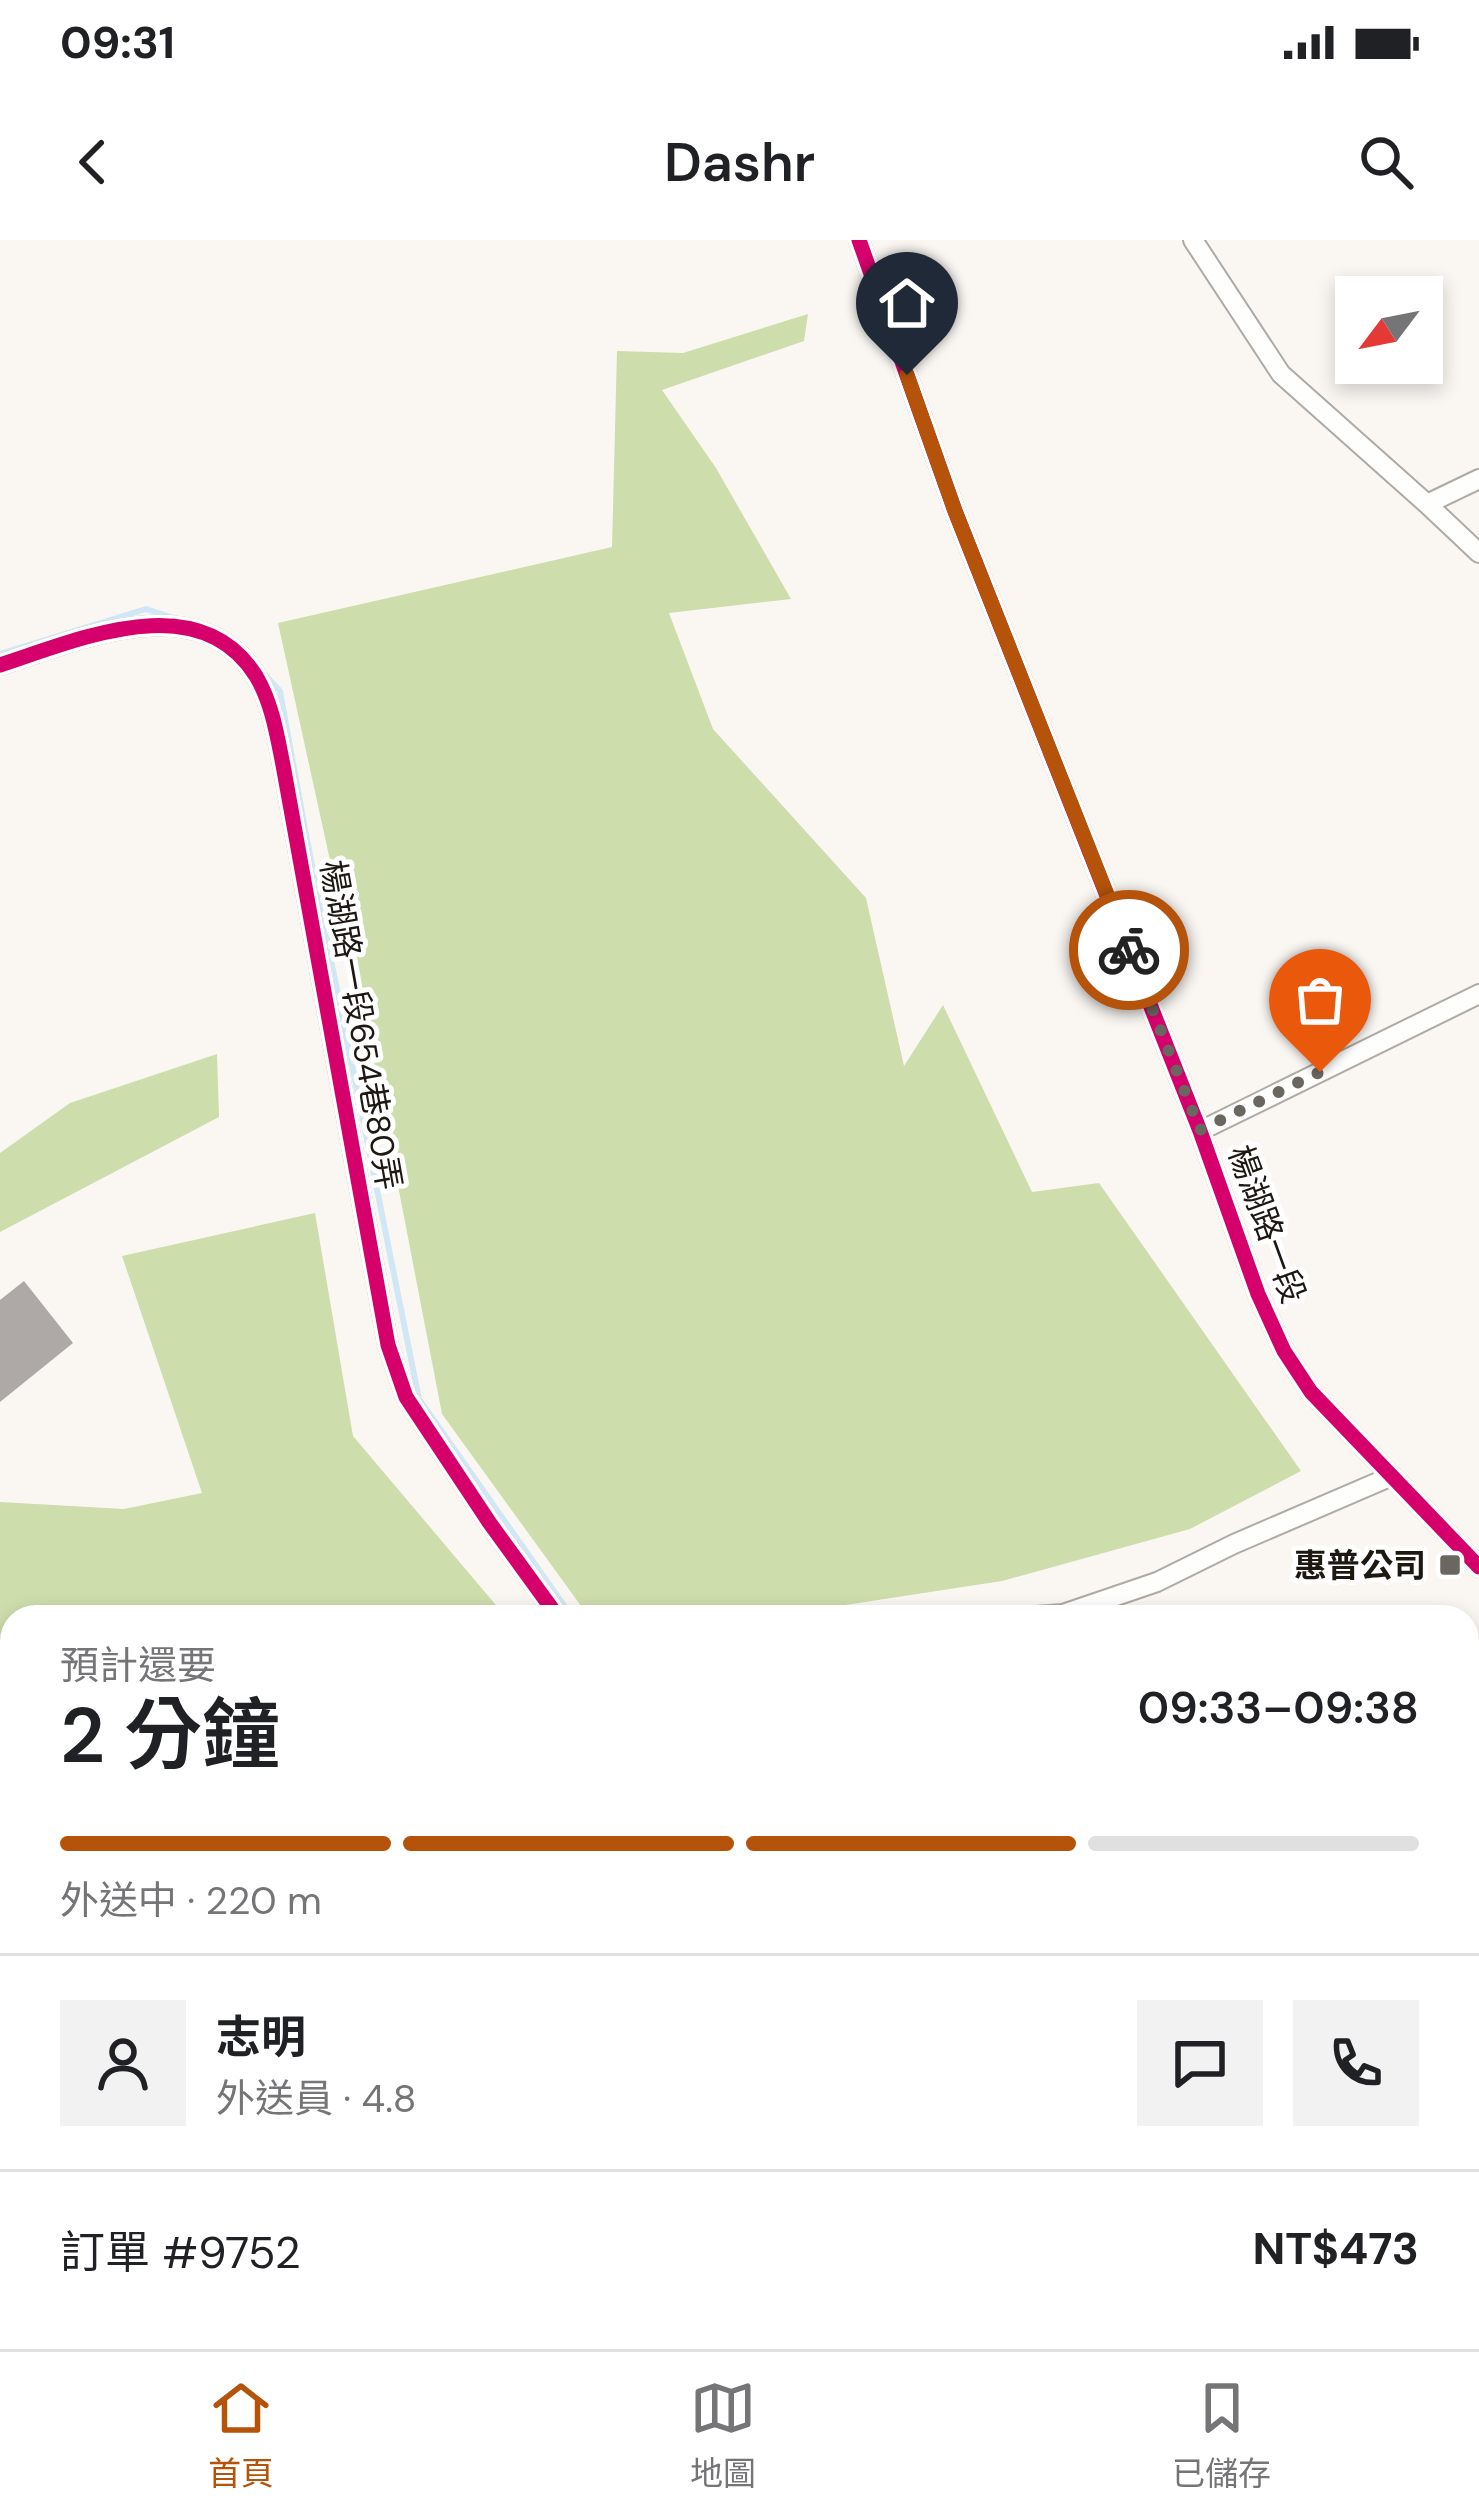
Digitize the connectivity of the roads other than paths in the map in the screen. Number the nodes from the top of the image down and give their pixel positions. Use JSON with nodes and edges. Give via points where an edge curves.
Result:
{"nodes":[{"id":1,"x":859,"y":240,"type":"edge"},
{"id":2,"x":1193,"y":240,"type":"edge"},
{"id":3,"x":1479,"y":479,"type":"edge"},
{"id":4,"x":1427,"y":504,"type":"junction"},
{"id":5,"x":1479,"y":553,"type":"edge"},
{"id":6,"x":0,"y":665,"type":"edge"},
{"id":7,"x":1479,"y":994,"type":"edge"},
{"id":8,"x":1200,"y":1130,"type":"junction"},
{"id":9,"x":1392,"y":1476,"type":"junction"},
{"id":10,"x":1479,"y":1567,"type":"edge"},
{"id":11,"x":549,"y":1605,"type":"edge"},
{"id":12,"x":1090,"y":1605,"type":"edge"}],
"edges":[{"from":1,"to":8,"type":"street","name":"楊湖路一段","via":[[955,511]]},
{"from":2,"to":4,"type":"street","via":[[1281,374]]},
{"from":3,"to":4,"type":"street"},
{"from":4,"to":5,"type":"street"},
{"from":6,"to":11,"type":"street","name":"楊湖路一段654巷80弄","via":[[138,624],[212,635],[255,674],[284,765],[388,1346],[406,1396]]},
{"from":7,"to":8,"type":"street"},
{"from":8,"to":9,"type":"street","name":"楊湖路一段","via":[[1284,1352]]},
{"from":9,"to":10,"type":"street","name":"楊湖路一段"},
{"from":9,"to":12,"type":"street"}]}
